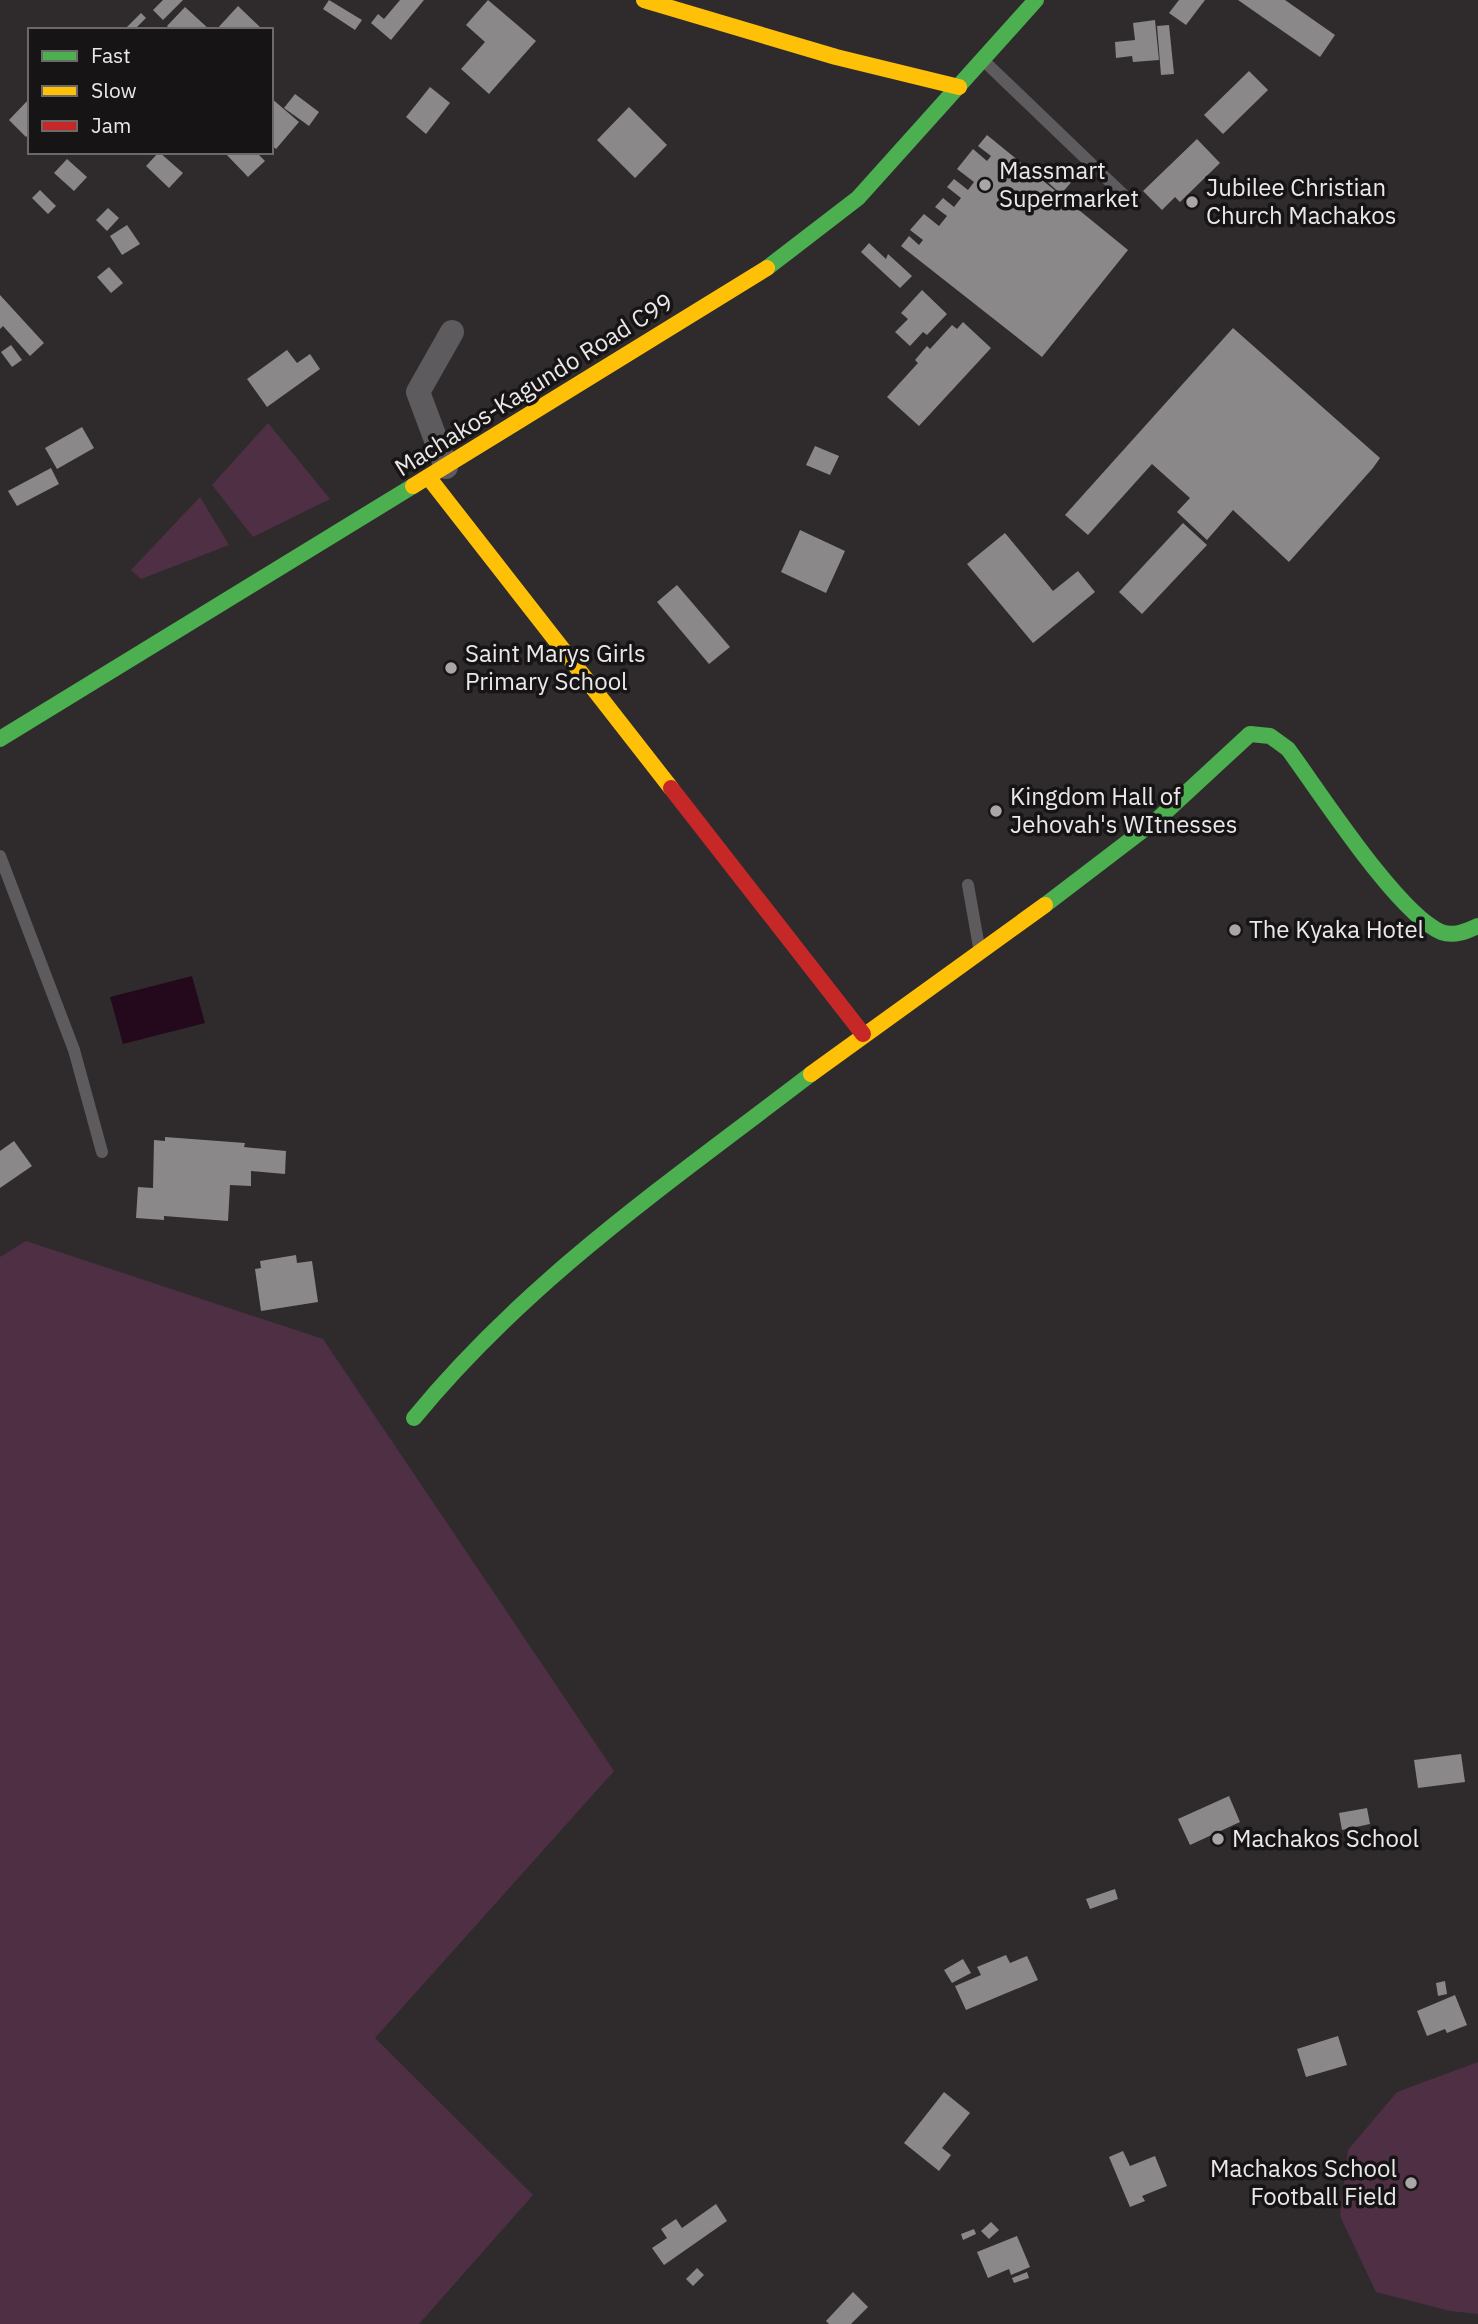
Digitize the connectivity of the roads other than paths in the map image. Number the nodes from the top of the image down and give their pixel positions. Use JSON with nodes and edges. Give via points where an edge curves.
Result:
{"nodes":[{"id":1,"x":644,"y":0,"type":"edge"},
{"id":2,"x":1036,"y":0,"type":"edge"},
{"id":3,"x":983,"y":60,"type":"junction"},
{"id":4,"x":959,"y":87,"type":"junction"},
{"id":5,"x":1130,"y":201,"type":"dead end"},
{"id":6,"x":452,"y":332,"type":"dead end"},
{"id":7,"x":438,"y":472,"type":"junction"},
{"id":8,"x":0,"y":739,"type":"edge"},
{"id":9,"x":0,"y":856,"type":"edge"},
{"id":10,"x":968,"y":885,"type":"dead end"},
{"id":11,"x":1478,"y":926,"type":"edge"},
{"id":12,"x":979,"y":950,"type":"junction"},
{"id":13,"x":863,"y":1034,"type":"junction"},
{"id":14,"x":102,"y":1152,"type":"dead end"},
{"id":15,"x":414,"y":1418,"type":"dead end"}],
"edges":[{"from":1,"to":4,"type":"street","via":[[836,57]]},
{"from":2,"to":3,"type":"street","name":"Machakos-Kagundo Road C99"},
{"from":3,"to":4,"type":"street","name":"Machakos-Kagundo Road C99"},
{"from":3,"to":5,"type":"lane"},
{"from":4,"to":7,"type":"street","name":"Machakos-Kagundo Road C99","via":[[858,198],[810,237],[759,274]]},
{"from":6,"to":7,"type":"street","via":[[418,392]]},
{"from":7,"to":8,"type":"street","name":"Machakos-Kagundo Road C99"},
{"from":7,"to":13,"type":"street"},
{"from":9,"to":14,"type":"lane","via":[[74,1050]]},
{"from":10,"to":12,"type":"lane"},
{"from":11,"to":12,"type":"street","via":[[1461,934],[1441,932],[1408,909],[1288,749],[1270,736],[1256,733],[1245,737],[1109,859]]},
{"from":12,"to":13,"type":"street"},
{"from":13,"to":15,"type":"street","via":[[579,1252],[460,1362]]}]}
